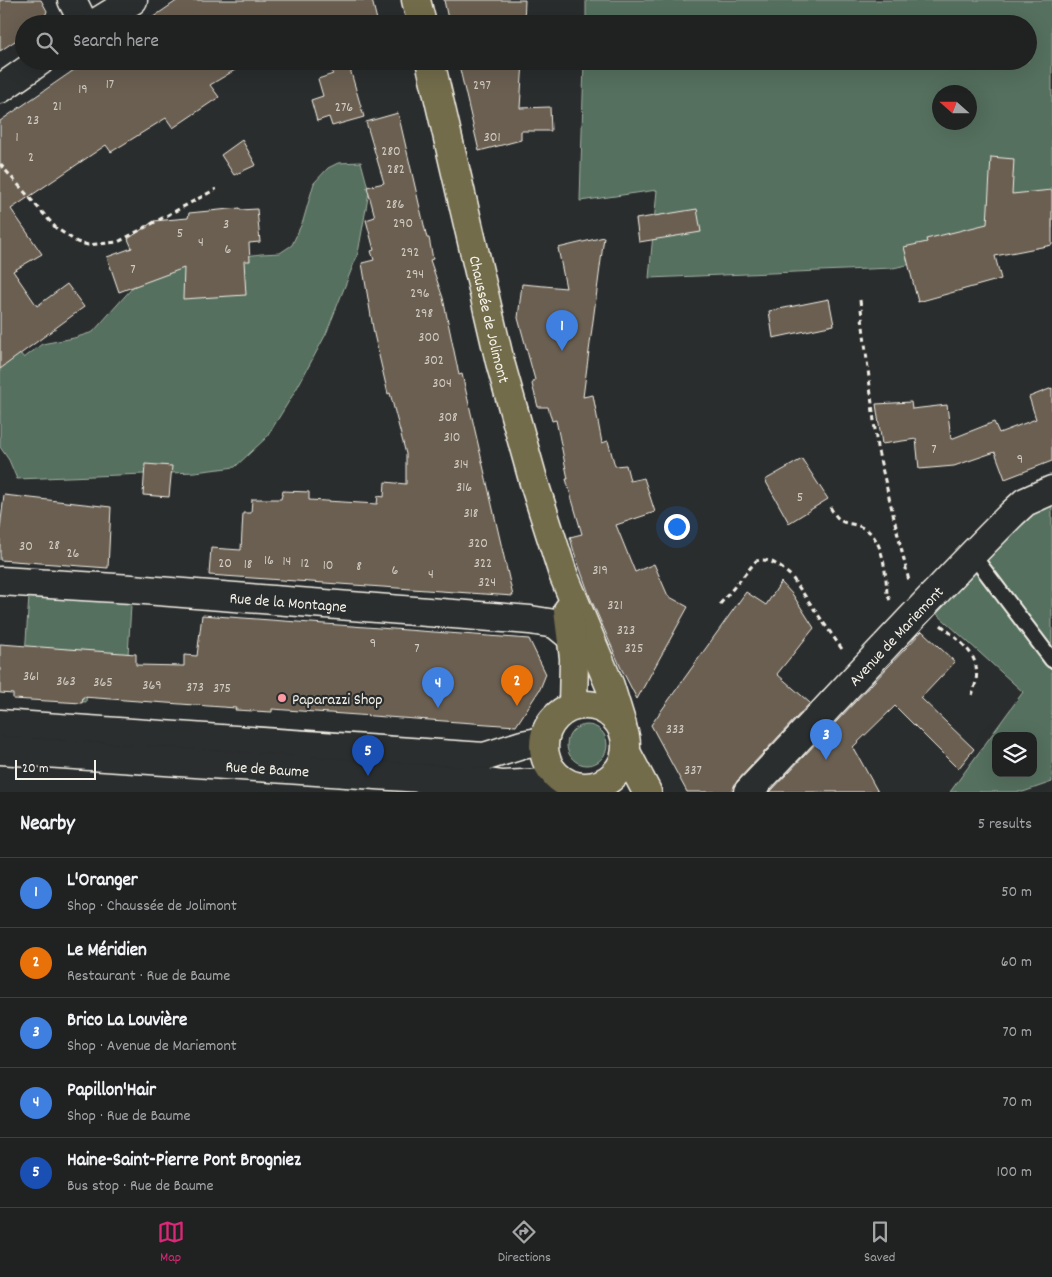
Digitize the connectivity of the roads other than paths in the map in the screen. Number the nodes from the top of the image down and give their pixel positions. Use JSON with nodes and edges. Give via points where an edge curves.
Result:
{"nodes":[{"id":1,"x":72,"y":0,"type":"edge"},
{"id":2,"x":133,"y":0,"type":"edge"},
{"id":3,"x":416,"y":0,"type":"edge"},
{"id":4,"x":80,"y":15,"type":"edge"},
{"id":5,"x":109,"y":15,"type":"edge"},
{"id":6,"x":420,"y":15,"type":"edge"},
{"id":7,"x":27,"y":70,"type":"edge"},
{"id":8,"x":432,"y":70,"type":"edge"},
{"id":9,"x":0,"y":89,"type":"edge"},
{"id":10,"x":1052,"y":490,"type":"edge"},
{"id":11,"x":972,"y":554,"type":"junction"},
{"id":12,"x":563,"y":574,"type":"junction"},
{"id":13,"x":0,"y":580,"type":"edge"},
{"id":14,"x":571,"y":637,"type":"junction"},
{"id":15,"x":1052,"y":660,"type":"edge"},
{"id":16,"x":573,"y":706,"type":"junction"},
{"id":17,"x":0,"y":724,"type":"edge"},
{"id":18,"x":622,"y":725,"type":"junction"},
{"id":19,"x":544,"y":741,"type":"junction"},
{"id":20,"x":0,"y":750,"type":"edge"},
{"id":21,"x":626,"y":752,"type":"junction"},
{"id":22,"x":564,"y":782,"type":"junction"},
{"id":23,"x":599,"y":789,"type":"edge"},
{"id":24,"x":647,"y":792,"type":"edge"},
{"id":25,"x":748,"y":792,"type":"edge"}],
"edges":[{"from":1,"to":4,"type":"street"},
{"from":2,"to":5,"type":"street"},
{"from":3,"to":6,"type":"main road"},
{"from":7,"to":9,"type":"street"},
{"from":8,"to":12,"type":"main road","name":"Chaussée de Jolimont","via":[[500,362]]},
{"from":10,"to":11,"type":"street","name":"Avenue de Mariemont","via":[[1025,502]]},
{"from":11,"to":15,"type":"lane"},
{"from":11,"to":25,"type":"street","name":"Avenue de Mariemont"},
{"from":12,"to":14,"type":"main road","name":"Chaussée de Jolimont"},
{"from":12,"to":18,"type":"main road","name":"Chaussée de Jolimont","via":[[610,686]]},
{"from":13,"to":14,"type":"street","name":"Rue de la Montagne","via":[[530,620],[555,624]]},
{"from":14,"to":16,"type":"main road","name":"Chaussée de Jolimont"},
{"from":16,"to":18,"type":"main road","via":[[595,705],[615,716]]},
{"from":16,"to":19,"type":"main road","via":[[560,712],[548,726]]},
{"from":17,"to":19,"type":"street","name":"Rue de Baume","via":[[484,757]]},
{"from":18,"to":21,"type":"main road"},
{"from":19,"to":22,"type":"main road","via":[[548,764]]},
{"from":20,"to":22,"type":"street","name":"Rue de Baume","via":[[503,785]]},
{"from":21,"to":23,"type":"main road","via":[[616,774]]},
{"from":21,"to":24,"type":"main road"},
{"from":22,"to":23,"type":"main road"}]}
